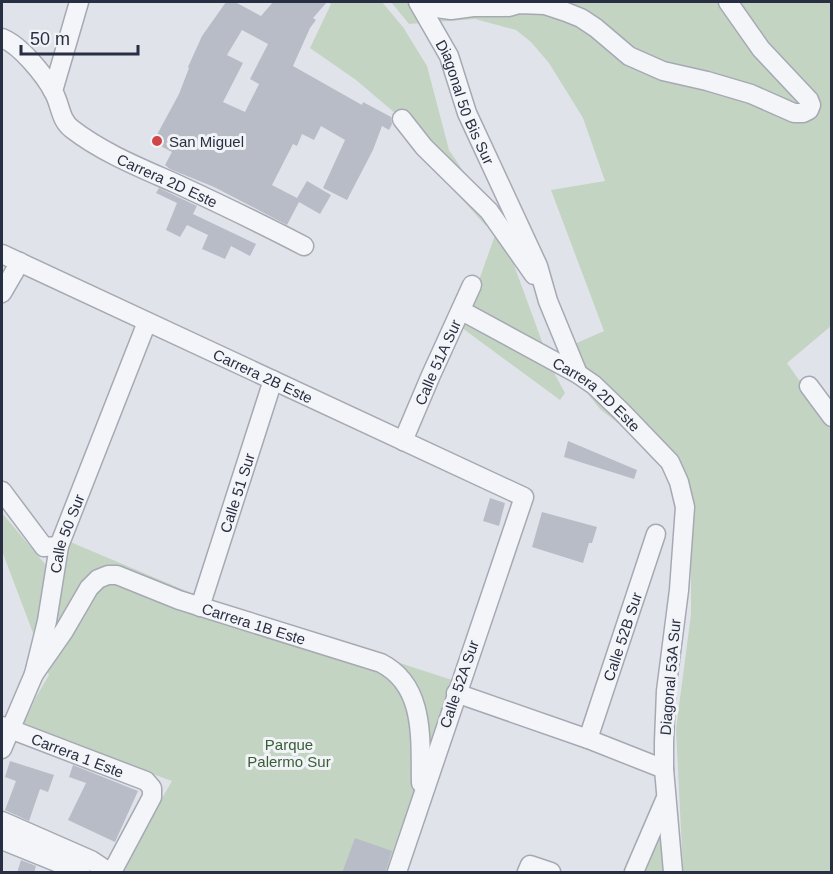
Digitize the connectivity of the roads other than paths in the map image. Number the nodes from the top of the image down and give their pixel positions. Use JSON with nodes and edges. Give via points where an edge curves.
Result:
{"nodes":[{"id":1,"x":79,"y":2,"type":"edge"},
{"id":2,"x":728,"y":2,"type":"edge"},
{"id":3,"x":420,"y":4,"type":"edge"},
{"id":4,"x":500,"y":4,"type":"edge"},
{"id":5,"x":2,"y":38,"type":"edge"},
{"id":6,"x":53,"y":91,"type":"junction"},
{"id":7,"x":402,"y":119,"type":"dead end"},
{"id":8,"x":304,"y":246,"type":"dead end"},
{"id":9,"x":2,"y":254,"type":"edge"},
{"id":10,"x":20,"y":262,"type":"junction"},
{"id":11,"x":472,"y":285,"type":"dead end"},
{"id":12,"x":545,"y":291,"type":"junction"},
{"id":13,"x":2,"y":293,"type":"edge"},
{"id":14,"x":462,"y":311,"type":"junction"},
{"id":15,"x":147,"y":322,"type":"junction"},
{"id":16,"x":578,"y":374,"type":"junction"},
{"id":17,"x":273,"y":380,"type":"junction"},
{"id":18,"x":809,"y":386,"type":"dead end"},
{"id":19,"x":831,"y":417,"type":"edge"},
{"id":20,"x":403,"y":441,"type":"junction"},
{"id":21,"x":679,"y":482,"type":"joint"},
{"id":22,"x":2,"y":491,"type":"edge"},
{"id":23,"x":524,"y":497,"type":"joint"},
{"id":24,"x":656,"y":534,"type":"dead end"},
{"id":25,"x":59,"y":546,"type":"junction"},
{"id":26,"x":200,"y":606,"type":"junction"},
{"id":27,"x":34,"y":674,"type":"junction"},
{"id":28,"x":456,"y":693,"type":"junction"},
{"id":29,"x":6,"y":728,"type":"edge"},
{"id":30,"x":588,"y":739,"type":"junction"},
{"id":31,"x":2,"y":748,"type":"edge"},
{"id":32,"x":664,"y":769,"type":"junction"},
{"id":33,"x":421,"y":797,"type":"junction"},
{"id":34,"x":666,"y":797,"type":"junction"},
{"id":35,"x":2,"y":821,"type":"edge"},
{"id":36,"x":2,"y":840,"type":"edge"},
{"id":37,"x":528,"y":869,"type":"edge"},
{"id":38,"x":81,"y":873,"type":"edge"},
{"id":39,"x":111,"y":873,"type":"edge"},
{"id":40,"x":397,"y":873,"type":"edge"},
{"id":41,"x":551,"y":873,"type":"edge"},
{"id":42,"x":634,"y":873,"type":"edge"},
{"id":43,"x":673,"y":873,"type":"edge"}],
"edges":[{"from":1,"to":6,"type":"street"},
{"from":2,"to":4,"type":"street","via":[[760,49],[809,100],[809,110],[794,113],[750,94],[663,71],[629,56],[596,28],[566,12],[531,3]]},
{"from":3,"to":4,"type":"street","via":[[450,10]]},
{"from":3,"to":12,"type":"street","name":"Diagonal 50 Bis Sur","via":[[449,56],[473,128],[511,204]]},
{"from":5,"to":6,"type":"street","name":"Carrera 2D Este","via":[[25,54]]},
{"from":6,"to":8,"type":"street","name":"Carrera 2D Este","via":[[67,125],[90,141]]},
{"from":7,"to":12,"type":"street","via":[[498,222]]},
{"from":9,"to":10,"type":"street","name":"Carrera 2B Este"},
{"from":10,"to":13,"type":"street"},
{"from":10,"to":15,"type":"street","name":"Carrera 2B Este"},
{"from":11,"to":14,"type":"street","name":"Calle 51A Sur"},
{"from":12,"to":16,"type":"street"},
{"from":14,"to":16,"type":"street","name":"Carrera 2D Este"},
{"from":14,"to":20,"type":"street","name":"Calle 51A Sur"},
{"from":15,"to":17,"type":"street","name":"Carrera 2B Este"},
{"from":15,"to":25,"type":"street","name":"Calle 50 Sur"},
{"from":16,"to":21,"type":"street","name":"Carrera 2D Este","via":[[656,446],[670,462]]},
{"from":17,"to":20,"type":"street","name":"Carrera 2B Este"},
{"from":17,"to":26,"type":"street","name":"Calle 51 Sur"},
{"from":18,"to":19,"type":"street"},
{"from":20,"to":23,"type":"street","name":"Carrera 2B Este"},
{"from":21,"to":32,"type":"street","name":"Diagonal 53A Sur","via":[[685,507],[666,691]]},
{"from":22,"to":25,"type":"street","via":[[44,547]]},
{"from":23,"to":28,"type":"street","name":"Calle 52A Sur"},
{"from":24,"to":30,"type":"street","name":"Calle 52B Sur"},
{"from":25,"to":27,"type":"street","name":"Calle 50 Sur"},
{"from":26,"to":27,"type":"street","name":"Carrera 1B Este","via":[[117,575],[98,579]]},
{"from":26,"to":33,"type":"street","name":"Carrera 1B Este","via":[[381,663],[397,674],[418,712]]},
{"from":27,"to":29,"type":"street","name":"Calle 50 Sur"},
{"from":28,"to":30,"type":"street"},
{"from":28,"to":33,"type":"street","name":"Calle 52A Sur"},
{"from":29,"to":31,"type":"street","name":"Calle 50 Sur"},
{"from":29,"to":39,"type":"street","name":"Carrera 1 Este","via":[[146,781],[152,788],[152,797]]},
{"from":30,"to":32,"type":"street"},
{"from":32,"to":34,"type":"street","name":"Diagonal 53A Sur"},
{"from":33,"to":40,"type":"street","name":"Calle 52A Sur"},
{"from":34,"to":42,"type":"street"},
{"from":34,"to":43,"type":"street","name":"Diagonal 53A Sur"},
{"from":35,"to":39,"type":"street","via":[[91,860]]},
{"from":36,"to":38,"type":"street"},
{"from":37,"to":41,"type":"street"}]}
